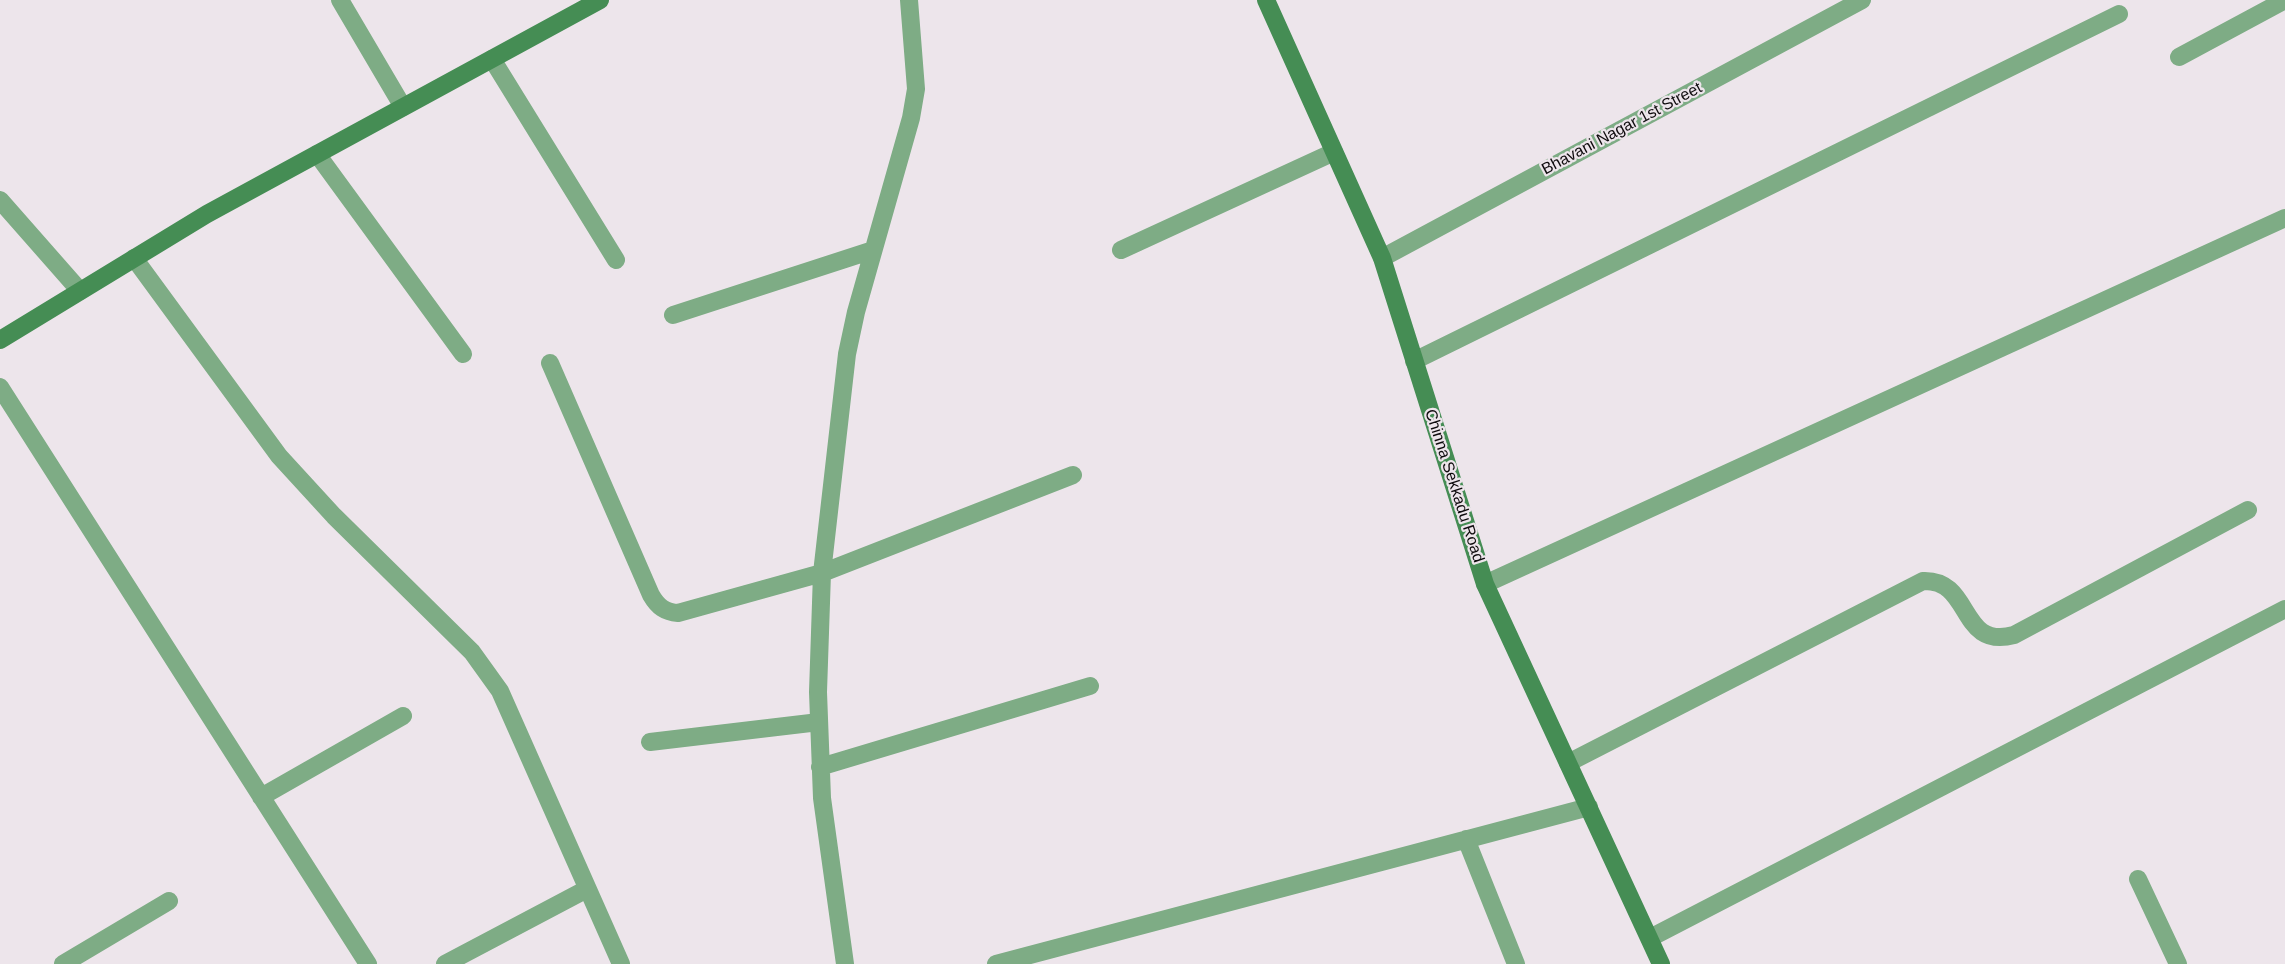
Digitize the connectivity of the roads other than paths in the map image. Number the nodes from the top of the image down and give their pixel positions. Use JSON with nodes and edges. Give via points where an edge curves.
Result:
{"nodes":[{"id":1,"x":340,"y":0,"type":"edge"},
{"id":2,"x":600,"y":0,"type":"edge"},
{"id":3,"x":909,"y":0,"type":"edge"},
{"id":4,"x":1266,"y":0,"type":"edge"},
{"id":5,"x":1862,"y":0,"type":"edge"},
{"id":6,"x":2285,"y":0,"type":"edge"},
{"id":7,"x":2119,"y":14,"type":"dead end"},
{"id":8,"x":2179,"y":57,"type":"dead end"},
{"id":9,"x":492,"y":59,"type":"junction"},
{"id":10,"x":403,"y":107,"type":"junction"},
{"id":11,"x":1334,"y":152,"type":"junction"},
{"id":12,"x":317,"y":154,"type":"junction"},
{"id":13,"x":0,"y":200,"type":"edge"},
{"id":14,"x":2285,"y":218,"type":"edge"},
{"id":15,"x":873,"y":250,"type":"junction"},
{"id":16,"x":1121,"y":250,"type":"dead end"},
{"id":17,"x":134,"y":258,"type":"junction"},
{"id":18,"x":1382,"y":258,"type":"junction"},
{"id":19,"x":616,"y":260,"type":"dead end"},
{"id":20,"x":80,"y":291,"type":"junction"},
{"id":21,"x":673,"y":315,"type":"dead end"},
{"id":22,"x":0,"y":340,"type":"edge"},
{"id":23,"x":463,"y":354,"type":"dead end"},
{"id":24,"x":1414,"y":361,"type":"junction"},
{"id":25,"x":550,"y":363,"type":"dead end"},
{"id":26,"x":0,"y":387,"type":"edge"},
{"id":27,"x":1074,"y":475,"type":"dead end"},
{"id":28,"x":2248,"y":510,"type":"dead end"},
{"id":29,"x":822,"y":573,"type":"junction"},
{"id":30,"x":1485,"y":584,"type":"junction"},
{"id":31,"x":2285,"y":609,"type":"edge"},
{"id":32,"x":1090,"y":686,"type":"dead end"},
{"id":33,"x":403,"y":716,"type":"dead end"},
{"id":34,"x":819,"y":722,"type":"junction"},
{"id":35,"x":650,"y":742,"type":"dead end"},
{"id":36,"x":1568,"y":763,"type":"junction"},
{"id":37,"x":820,"y":767,"type":"junction"},
{"id":38,"x":261,"y":797,"type":"junction"},
{"id":39,"x":1589,"y":807,"type":"junction"},
{"id":40,"x":1466,"y":839,"type":"junction"},
{"id":41,"x":2138,"y":879,"type":"dead end"},
{"id":42,"x":587,"y":889,"type":"junction"},
{"id":43,"x":168,"y":902,"type":"dead end"},
{"id":44,"x":1650,"y":938,"type":"junction"},
{"id":45,"x":63,"y":964,"type":"edge"},
{"id":46,"x":368,"y":964,"type":"edge"},
{"id":47,"x":445,"y":964,"type":"edge"},
{"id":48,"x":621,"y":964,"type":"edge"},
{"id":49,"x":844,"y":964,"type":"edge"},
{"id":50,"x":996,"y":964,"type":"edge"},
{"id":51,"x":1516,"y":964,"type":"edge"},
{"id":52,"x":1661,"y":964,"type":"edge"},
{"id":53,"x":2178,"y":964,"type":"edge"}],
"edges":[{"from":1,"to":10,"type":"street"},
{"from":2,"to":9,"type":"street"},
{"from":3,"to":15,"type":"street","via":[[915,54],[914,99]]},
{"from":4,"to":11,"type":"street","name":"Chinna Sekkadu Road"},
{"from":5,"to":18,"type":"street","name":"Bhavani Nagar 1st Street"},
{"from":6,"to":8,"type":"street"},
{"from":7,"to":24,"type":"street"},
{"from":9,"to":10,"type":"street"},
{"from":9,"to":19,"type":"street"},
{"from":10,"to":12,"type":"street"},
{"from":11,"to":16,"type":"street"},
{"from":11,"to":18,"type":"street","name":"Chinna Sekkadu Road"},
{"from":12,"to":17,"type":"street"},
{"from":12,"to":23,"type":"street"},
{"from":13,"to":20,"type":"street"},
{"from":14,"to":30,"type":"street"},
{"from":15,"to":21,"type":"street"},
{"from":15,"to":29,"type":"street","via":[[847,354]]},
{"from":17,"to":20,"type":"street"},
{"from":17,"to":42,"type":"street","via":[[279,456],[485,669],[500,691]]},
{"from":18,"to":24,"type":"street","name":"Chinna Sekkadu Road"},
{"from":20,"to":22,"type":"street"},
{"from":24,"to":30,"type":"street","name":"Chinna Sekkadu Road"},
{"from":25,"to":29,"type":"street","via":[[657,605],[678,613]]},
{"from":26,"to":38,"type":"street"},
{"from":27,"to":29,"type":"street"},
{"from":28,"to":36,"type":"street","via":[[2014,635],[1998,639],[1987,636],[1976,626],[1948,586],[1923,581]]},
{"from":29,"to":34,"type":"street"},
{"from":30,"to":36,"type":"street","name":"Chinna Sekkadu Road"},
{"from":31,"to":44,"type":"street"},
{"from":32,"to":37,"type":"street"},
{"from":33,"to":38,"type":"street"},
{"from":34,"to":35,"type":"street"},
{"from":34,"to":37,"type":"street"},
{"from":36,"to":39,"type":"street","name":"Chinna Sekkadu Road"},
{"from":37,"to":49,"type":"street"},
{"from":38,"to":46,"type":"street"},
{"from":39,"to":40,"type":"street"},
{"from":39,"to":44,"type":"street","name":"Chinna Sekkadu Road"},
{"from":40,"to":50,"type":"street"},
{"from":40,"to":51,"type":"street"},
{"from":41,"to":53,"type":"street"},
{"from":42,"to":47,"type":"street"},
{"from":42,"to":48,"type":"street"},
{"from":43,"to":45,"type":"street"},
{"from":44,"to":52,"type":"street","name":"Chinna Sekkadu Road"}]}
